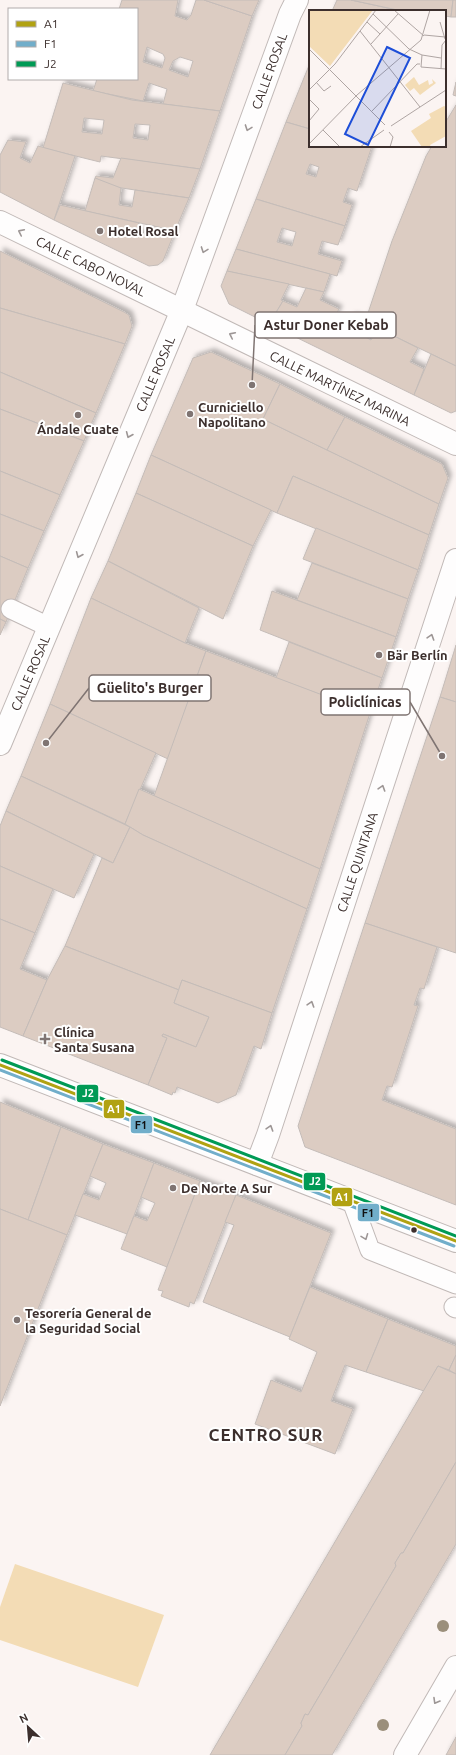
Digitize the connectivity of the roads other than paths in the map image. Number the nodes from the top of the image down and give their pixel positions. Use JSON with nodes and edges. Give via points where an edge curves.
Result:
{"nodes":[{"id":1,"x":297,"y":0,"type":"edge"},
{"id":2,"x":0,"y":222,"type":"edge"},
{"id":3,"x":182,"y":310,"type":"junction"},
{"id":4,"x":456,"y":444,"type":"edge"},
{"id":5,"x":456,"y":560,"type":"edge"},
{"id":6,"x":11,"y":609,"type":"dead end"},
{"id":7,"x":49,"y":626,"type":"junction"},
{"id":8,"x":0,"y":744,"type":"edge"},
{"id":9,"x":0,"y":1065,"type":"edge"},
{"id":10,"x":257,"y":1164,"type":"junction"},
{"id":11,"x":352,"y":1201,"type":"junction"},
{"id":12,"x":456,"y":1241,"type":"edge"},
{"id":13,"x":456,"y":1284,"type":"edge"},
{"id":14,"x":456,"y":1667,"type":"edge"},
{"id":15,"x":405,"y":1755,"type":"edge"}],
"edges":[{"from":1,"to":3,"type":"street","name":"CALLE ROSAL","one_way":true},
{"from":3,"to":2,"type":"street","name":"CALLE CABO NOVAL","one_way":true},
{"from":4,"to":3,"type":"street","name":"CALLE MARTÍNEZ MARINA","one_way":true},
{"from":3,"to":7,"type":"street","name":"CALLE ROSAL","one_way":true},
{"from":10,"to":5,"type":"street","name":"CALLE QUINTANA","one_way":true},
{"from":6,"to":7,"type":"lane"},
{"from":7,"to":8,"type":"street","name":"CALLE ROSAL"},
{"from":9,"to":10,"type":"street"},
{"from":10,"to":11,"type":"street"},
{"from":11,"to":12,"type":"street"},
{"from":11,"to":13,"type":"lane","one_way":true,"via":[[370,1250]]},
{"from":14,"to":15,"type":"street","one_way":true}]}
